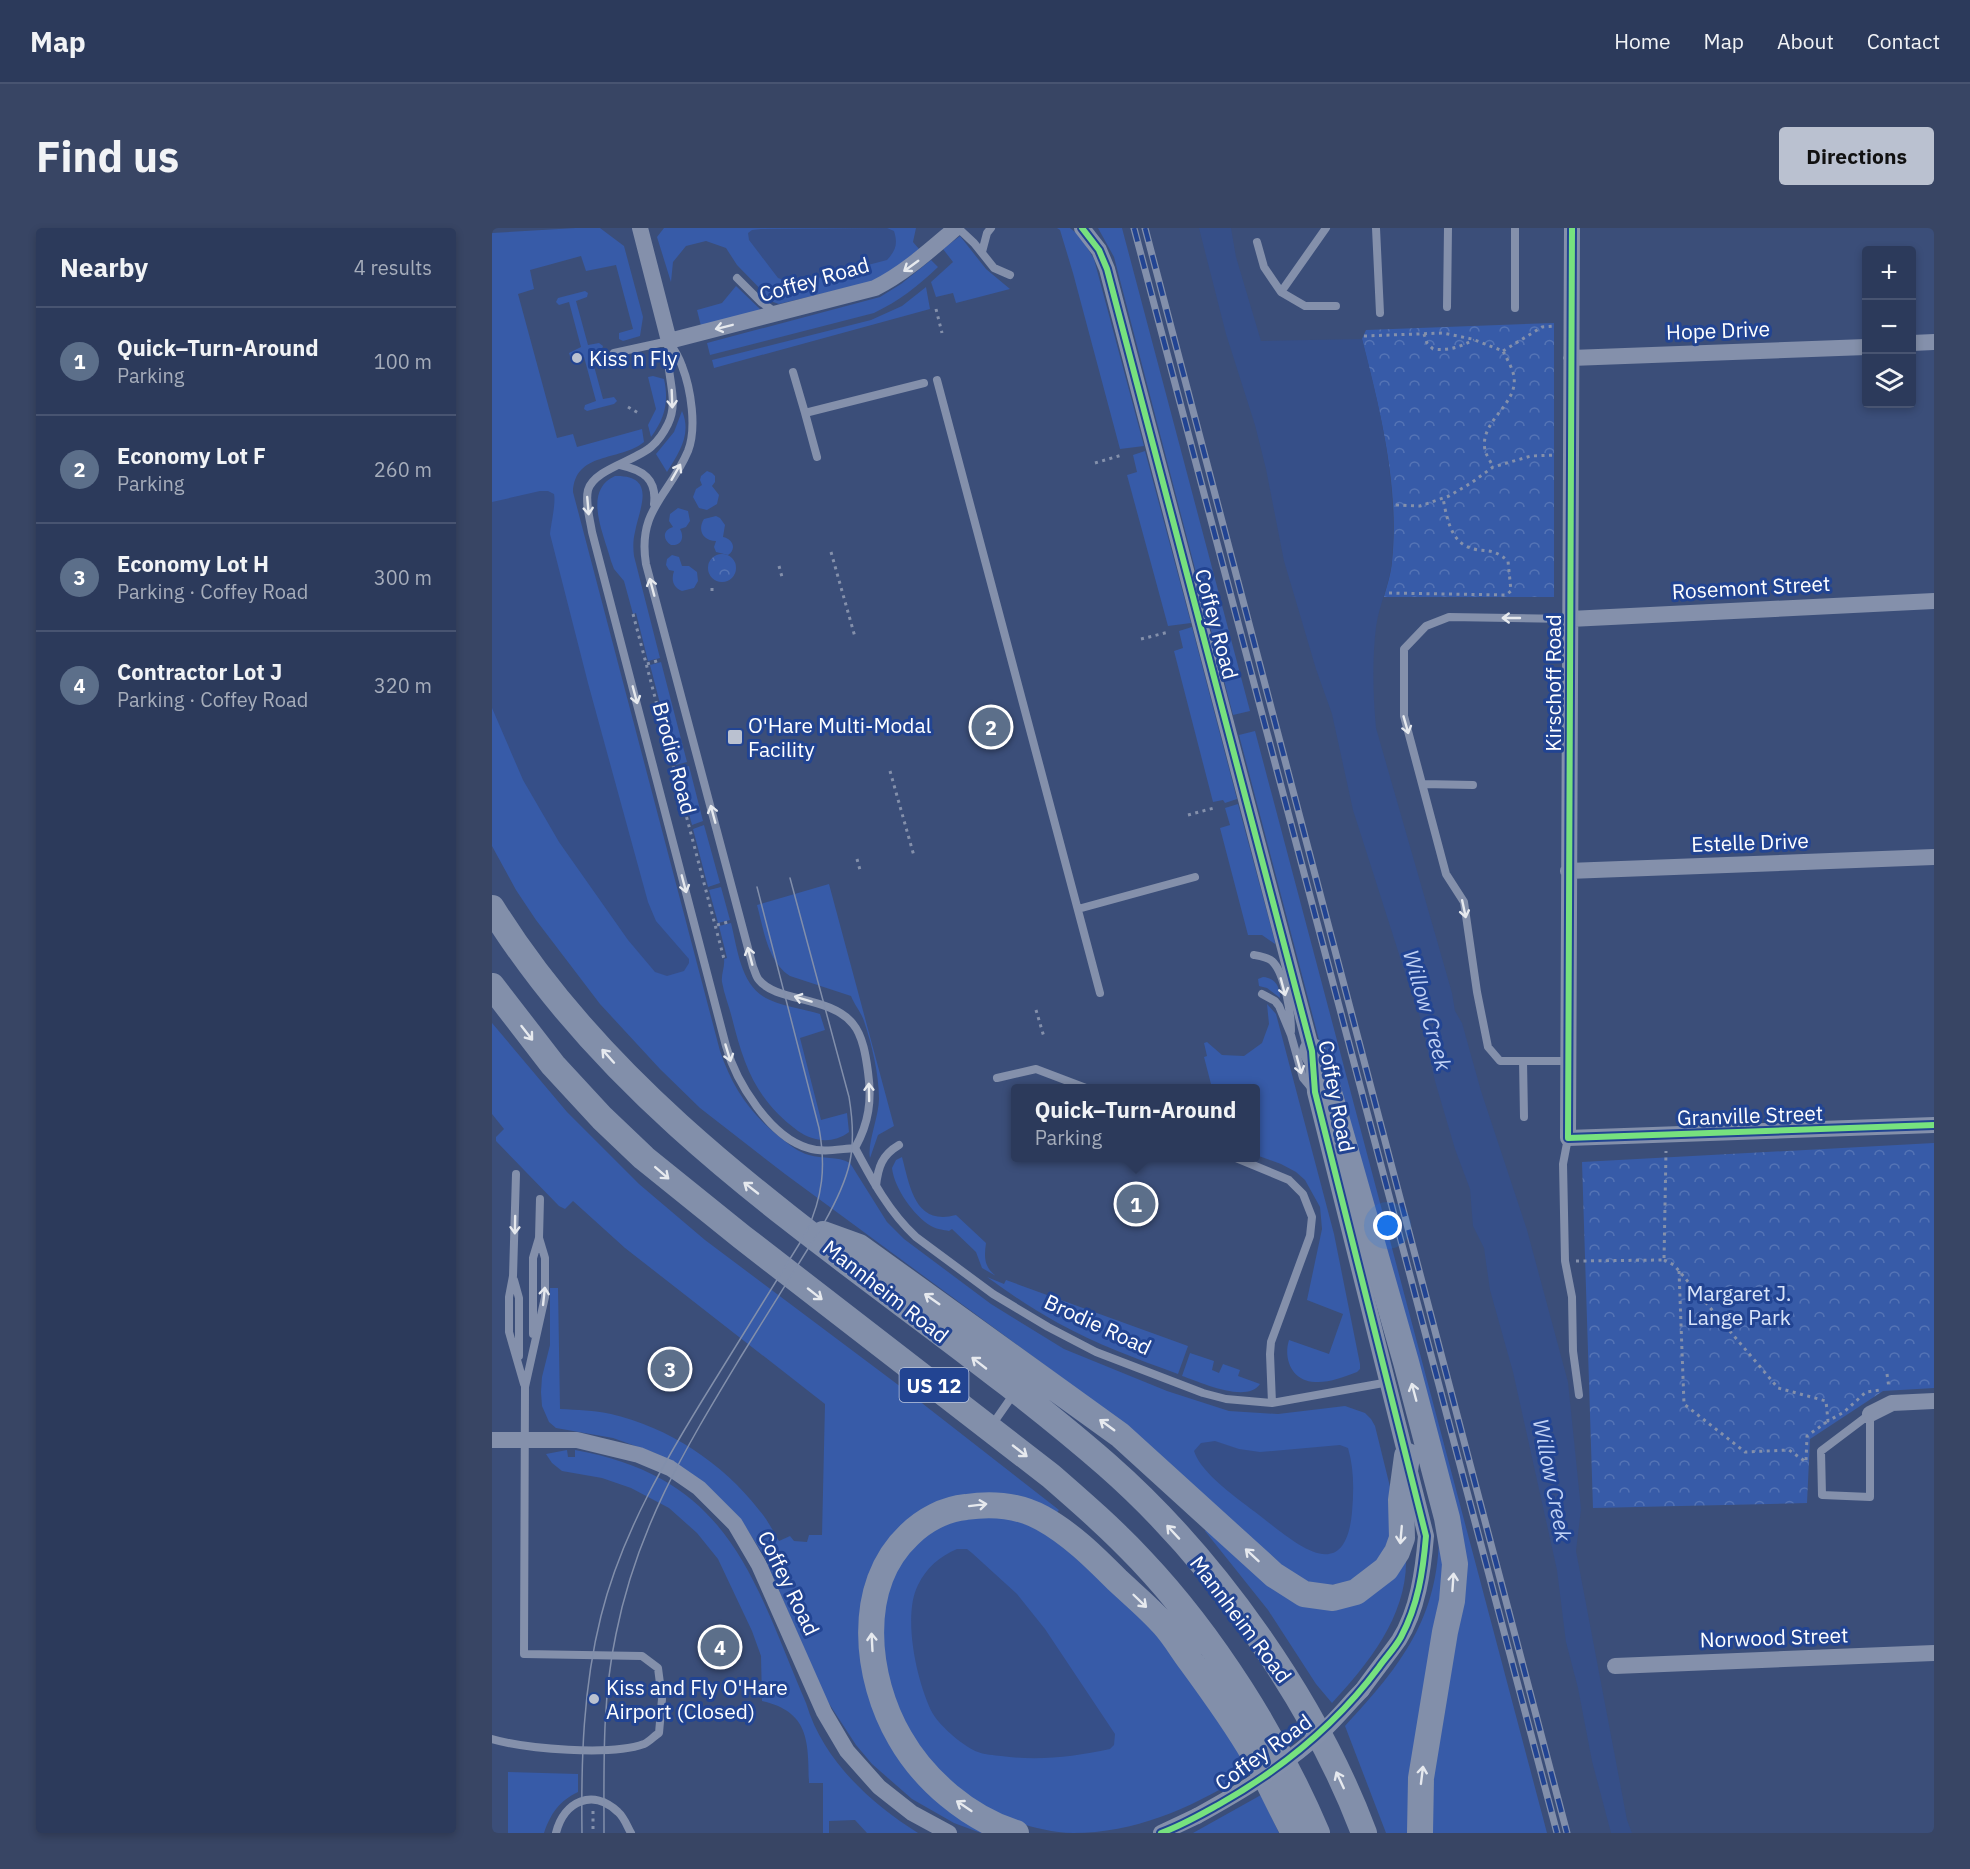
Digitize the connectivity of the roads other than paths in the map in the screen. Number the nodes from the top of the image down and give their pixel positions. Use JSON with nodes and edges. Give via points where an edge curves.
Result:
{"nodes":[{"id":1,"x":640,"y":228,"type":"edge"},
{"id":2,"x":957,"y":228,"type":"edge"},
{"id":3,"x":991,"y":228,"type":"edge"},
{"id":4,"x":1083,"y":228,"type":"edge"},
{"id":5,"x":1326,"y":228,"type":"edge"},
{"id":6,"x":1376,"y":228,"type":"edge"},
{"id":7,"x":1448,"y":228,"type":"edge"},
{"id":8,"x":1515,"y":228,"type":"edge"},
{"id":9,"x":1572,"y":228,"type":"edge"},
{"id":10,"x":1257,"y":242,"type":"dead end"},
{"id":11,"x":982,"y":252,"type":"junction"},
{"id":12,"x":1010,"y":275,"type":"dead end"},
{"id":13,"x":737,"y":278,"type":"dead end"},
{"id":14,"x":1281,"y":292,"type":"junction"},
{"id":15,"x":1336,"y":306,"type":"dead end"},
{"id":16,"x":1447,"y":307,"type":"dead end"},
{"id":17,"x":1515,"y":308,"type":"dead end"},
{"id":18,"x":1380,"y":313,"type":"dead end"},
{"id":19,"x":778,"y":314,"type":"junction"},
{"id":20,"x":669,"y":341,"type":"junction"},
{"id":21,"x":1934,"y":342,"type":"edge"},
{"id":22,"x":1916,"y":344,"type":"edge"},
{"id":23,"x":1862,"y":347,"type":"edge"},
{"id":24,"x":614,"y":353,"type":"dead end"},
{"id":25,"x":1571,"y":358,"type":"junction"},
{"id":26,"x":793,"y":372,"type":"dead end"},
{"id":27,"x":937,"y":380,"type":"dead end"},
{"id":28,"x":924,"y":383,"type":"dead end"},
{"id":29,"x":805,"y":413,"type":"junction"},
{"id":30,"x":817,"y":457,"type":"dead end"},
{"id":31,"x":620,"y":465,"type":"junction"},
{"id":32,"x":654,"y":506,"type":"junction"},
{"id":33,"x":1934,"y":601,"type":"edge"},
{"id":34,"x":1570,"y":618,"type":"junction"},
{"id":35,"x":1423,"y":784,"type":"junction"},
{"id":36,"x":1473,"y":785,"type":"dead end"},
{"id":37,"x":1934,"y":857,"type":"edge"},
{"id":38,"x":1568,"y":871,"type":"junction"},
{"id":39,"x":1195,"y":877,"type":"dead end"},
{"id":40,"x":492,"y":908,"type":"edge"},
{"id":41,"x":1078,"y":909,"type":"junction"},
{"id":42,"x":1254,"y":955,"type":"dead end"},
{"id":43,"x":492,"y":986,"type":"edge"},
{"id":44,"x":1100,"y":993,"type":"dead end"},
{"id":45,"x":1262,"y":994,"type":"dead end"},
{"id":46,"x":1291,"y":1035,"type":"junction"},
{"id":47,"x":1312,"y":1051,"type":"junction"},
{"id":48,"x":1523,"y":1061,"type":"junction"},
{"id":49,"x":1568,"y":1061,"type":"junction"},
{"id":50,"x":997,"y":1078,"type":"dead end"},
{"id":51,"x":1073,"y":1084,"type":"edge"},
{"id":52,"x":1315,"y":1092,"type":"junction"},
{"id":53,"x":1524,"y":1118,"type":"dead end"},
{"id":54,"x":1934,"y":1125,"type":"edge"},
{"id":55,"x":1568,"y":1138,"type":"junction"},
{"id":56,"x":899,"y":1145,"type":"dead end"},
{"id":57,"x":855,"y":1148,"type":"junction"},
{"id":58,"x":1246,"y":1162,"type":"edge"},
{"id":59,"x":516,"y":1174,"type":"dead end"},
{"id":60,"x":876,"y":1186,"type":"junction"},
{"id":61,"x":540,"y":1199,"type":"dead end"},
{"id":62,"x":798,"y":1224,"type":"junction"},
{"id":63,"x":1389,"y":1382,"type":"junction"},
{"id":64,"x":525,"y":1387,"type":"junction"},
{"id":65,"x":1016,"y":1391,"type":"junction"},
{"id":66,"x":1579,"y":1395,"type":"dead end"},
{"id":67,"x":1934,"y":1401,"type":"edge"},
{"id":68,"x":1272,"y":1403,"type":"junction"},
{"id":69,"x":1870,"y":1414,"type":"junction"},
{"id":70,"x":990,"y":1428,"type":"junction"},
{"id":71,"x":492,"y":1440,"type":"edge"},
{"id":72,"x":524,"y":1440,"type":"junction"},
{"id":73,"x":1407,"y":1456,"type":"junction"},
{"id":74,"x":1934,"y":1653,"type":"edge"},
{"id":75,"x":1615,"y":1666,"type":"dead end"},
{"id":76,"x":492,"y":1739,"type":"edge"},
{"id":77,"x":506,"y":1743,"type":"junction"},
{"id":78,"x":492,"y":1747,"type":"edge"},
{"id":79,"x":556,"y":1833,"type":"edge"},
{"id":80,"x":631,"y":1833,"type":"edge"},
{"id":81,"x":950,"y":1833,"type":"edge"},
{"id":82,"x":1016,"y":1833,"type":"edge"},
{"id":83,"x":1161,"y":1833,"type":"edge"},
{"id":84,"x":1294,"y":1833,"type":"edge"},
{"id":85,"x":1317,"y":1833,"type":"edge"},
{"id":86,"x":1364,"y":1833,"type":"edge"},
{"id":87,"x":1420,"y":1833,"type":"edge"}],
"edges":[{"from":1,"to":20,"type":"street","name":"Brodie Road"},
{"from":2,"to":11,"type":"lane"},
{"from":2,"to":19,"type":"street","name":"Coffey Road","one_way":true,"via":[[923,257],[875,288]]},
{"from":3,"to":11,"type":"lane"},
{"from":4,"to":47,"type":"street","name":"Coffey Road","via":[[1107,268]]},
{"from":5,"to":14,"type":"lane"},
{"from":6,"to":18,"type":"lane"},
{"from":7,"to":16,"type":"lane"},
{"from":8,"to":17,"type":"lane"},
{"from":9,"to":25,"type":"street","name":"Kirschoff Road"},
{"from":10,"to":14,"type":"lane","via":[[1264,267]]},
{"from":11,"to":12,"type":"lane","via":[[994,268]]},
{"from":13,"to":19,"type":"lane"},
{"from":14,"to":15,"type":"lane","via":[[1305,306]]},
{"from":19,"to":20,"type":"street","name":"Coffey Road","one_way":true},
{"from":20,"to":24,"type":"lane"},
{"from":20,"to":31,"type":"lane","name":"Brodie Road","one_way":true,"via":[[674,405],[669,422],[651,448]]},
{"from":32,"to":20,"type":"lane","name":"Brodie Road","one_way":true,"via":[[688,451],[692,437],[693,412],[682,365]]},
{"from":21,"to":22,"type":"street"},
{"from":23,"to":25,"type":"street","name":"Hope Drive"},
{"from":25,"to":34,"type":"street","name":"Kirschoff Road"},
{"from":26,"to":29,"type":"lane"},
{"from":27,"to":41,"type":"lane"},
{"from":28,"to":29,"type":"lane"},
{"from":29,"to":30,"type":"lane"},
{"from":31,"to":32,"type":"lane","via":[[644,474],[652,483],[656,493]]},
{"from":31,"to":57,"type":"lane","name":"Brodie Road","one_way":true,"via":[[608,469],[588,488],[589,514],[729,1056],[757,1108],[785,1136],[805,1148]]},
{"from":57,"to":32,"type":"lane","name":"Brodie Road","one_way":true,"via":[[867,1122],[871,1094],[854,1025],[830,1007],[770,988],[759,980],[753,967],[646,564],[644,540]]},
{"from":33,"to":34,"type":"street","name":"Rosemont Street"},
{"from":34,"to":35,"type":"lane","one_way":true,"via":[[1449,617],[1426,626],[1404,649],[1404,716]]},
{"from":34,"to":38,"type":"street","name":"Kirschoff Road"},
{"from":35,"to":36,"type":"lane"},
{"from":35,"to":48,"type":"lane","one_way":true,"via":[[1446,874],[1464,902],[1488,1047],[1500,1061]]},
{"from":37,"to":38,"type":"street","name":"Estelle Drive"},
{"from":38,"to":49,"type":"street","name":"Kirschoff Road"},
{"from":39,"to":41,"type":"lane"},
{"from":62,"to":40,"type":"main road","name":"Mannheim Road","number":"US 12","one_way":true,"via":[[723,1166],[609,1059],[555,996]]},
{"from":41,"to":44,"type":"lane"},
{"from":42,"to":46,"type":"lane","one_way":true,"via":[[1272,961],[1277,969],[1291,1016]]},
{"from":43,"to":70,"type":"main road","name":"Mannheim Road","number":"US 12","one_way":true,"via":[[553,1065],[644,1158]]},
{"from":45,"to":46,"type":"lane","via":[[1279,1006]]},
{"from":46,"to":52,"type":"lane","one_way":true,"via":[[1303,1078]]},
{"from":47,"to":52,"type":"street","name":"Coffey Road"},
{"from":87,"to":47,"type":"main road","one_way":true,"via":[[1421,1778],[1455,1564],[1447,1518],[1403,1350],[1323,1071]]},
{"from":48,"to":49,"type":"lane"},
{"from":48,"to":53,"type":"lane"},
{"from":49,"to":55,"type":"street","name":"Kirschoff Road"},
{"from":50,"to":51,"type":"lane","via":[[1036,1070]]},
{"from":52,"to":63,"type":"street","name":"Coffey Road"},
{"from":54,"to":55,"type":"street","name":"Granville Street"},
{"from":55,"to":66,"type":"lane","via":[[1563,1164],[1565,1262],[1572,1298]]},
{"from":56,"to":60,"type":"lane","via":[[890,1150],[878,1168]]},
{"from":57,"to":60,"type":"lane","name":"Brodie Road"},
{"from":58,"to":68,"type":"lane","via":[[1289,1180],[1303,1194],[1312,1217],[1310,1236],[1271,1342]]},
{"from":59,"to":64,"type":"lane","one_way":true,"via":[[509,1332]]},
{"from":60,"to":68,"type":"lane","name":"Brodie Road","via":[[916,1237],[993,1294],[1048,1328],[1095,1352],[1203,1393]]},
{"from":64,"to":61,"type":"lane","one_way":true,"via":[[545,1297]]},
{"from":65,"to":62,"type":"main road","name":"Mannheim Road","number":"US 12","one_way":true},
{"from":73,"to":62,"type":"main road","one_way":true,"via":[[1401,1500],[1402,1538],[1386,1569],[1356,1592],[1333,1598],[1304,1594],[1274,1575],[1120,1435],[859,1247]]},
{"from":63,"to":68,"type":"lane","name":"Brodie Road"},
{"from":63,"to":73,"type":"street","name":"Coffey Road"},
{"from":64,"to":72,"type":"lane"},
{"from":65,"to":70,"type":"lane"},
{"from":86,"to":65,"type":"main road","name":"Mannheim Road","number":"US 12","one_way":true,"via":[[1297,1695],[1228,1595],[1109,1467]]},
{"from":67,"to":69,"type":"street","via":[[1892,1403]]},
{"from":69,"to":69,"type":"lane","via":[[1870,1497],[1822,1495],[1821,1451]]},
{"from":70,"to":85,"type":"main road","name":"Mannheim Road","number":"US 12","one_way":true,"via":[[1096,1516],[1143,1562],[1188,1616],[1266,1732]]},
{"from":71,"to":72,"type":"street","name":"Coffey Road"},
{"from":72,"to":77,"type":"lane","via":[[525,1654],[642,1656],[658,1668],[662,1699],[659,1733],[646,1743],[623,1749],[561,1749]]},
{"from":72,"to":81,"type":"street","name":"Coffey Road","via":[[577,1440],[639,1455],[670,1468],[699,1488],[735,1524],[759,1565],[824,1712],[847,1751],[879,1787],[912,1813]]},
{"from":73,"to":83,"type":"street","name":"Coffey Road","bridge":true,"via":[[1426,1536],[1423,1576],[1400,1638],[1362,1690],[1325,1730],[1241,1792]]},
{"from":74,"to":75,"type":"street","name":"Norwood Street"},
{"from":76,"to":77,"type":"lane"},
{"from":77,"to":78,"type":"lane"},
{"from":79,"to":80,"type":"lane","via":[[569,1808],[579,1801],[593,1799],[620,1813]]},
{"from":82,"to":84,"type":"main road","one_way":true,"via":[[959,1804],[919,1765],[888,1714],[874,1664],[872,1619],[881,1573],[917,1527],[956,1508],[987,1504],[1015,1507],[1042,1518],[1084,1547],[1164,1625],[1212,1690],[1255,1756]]}]}
